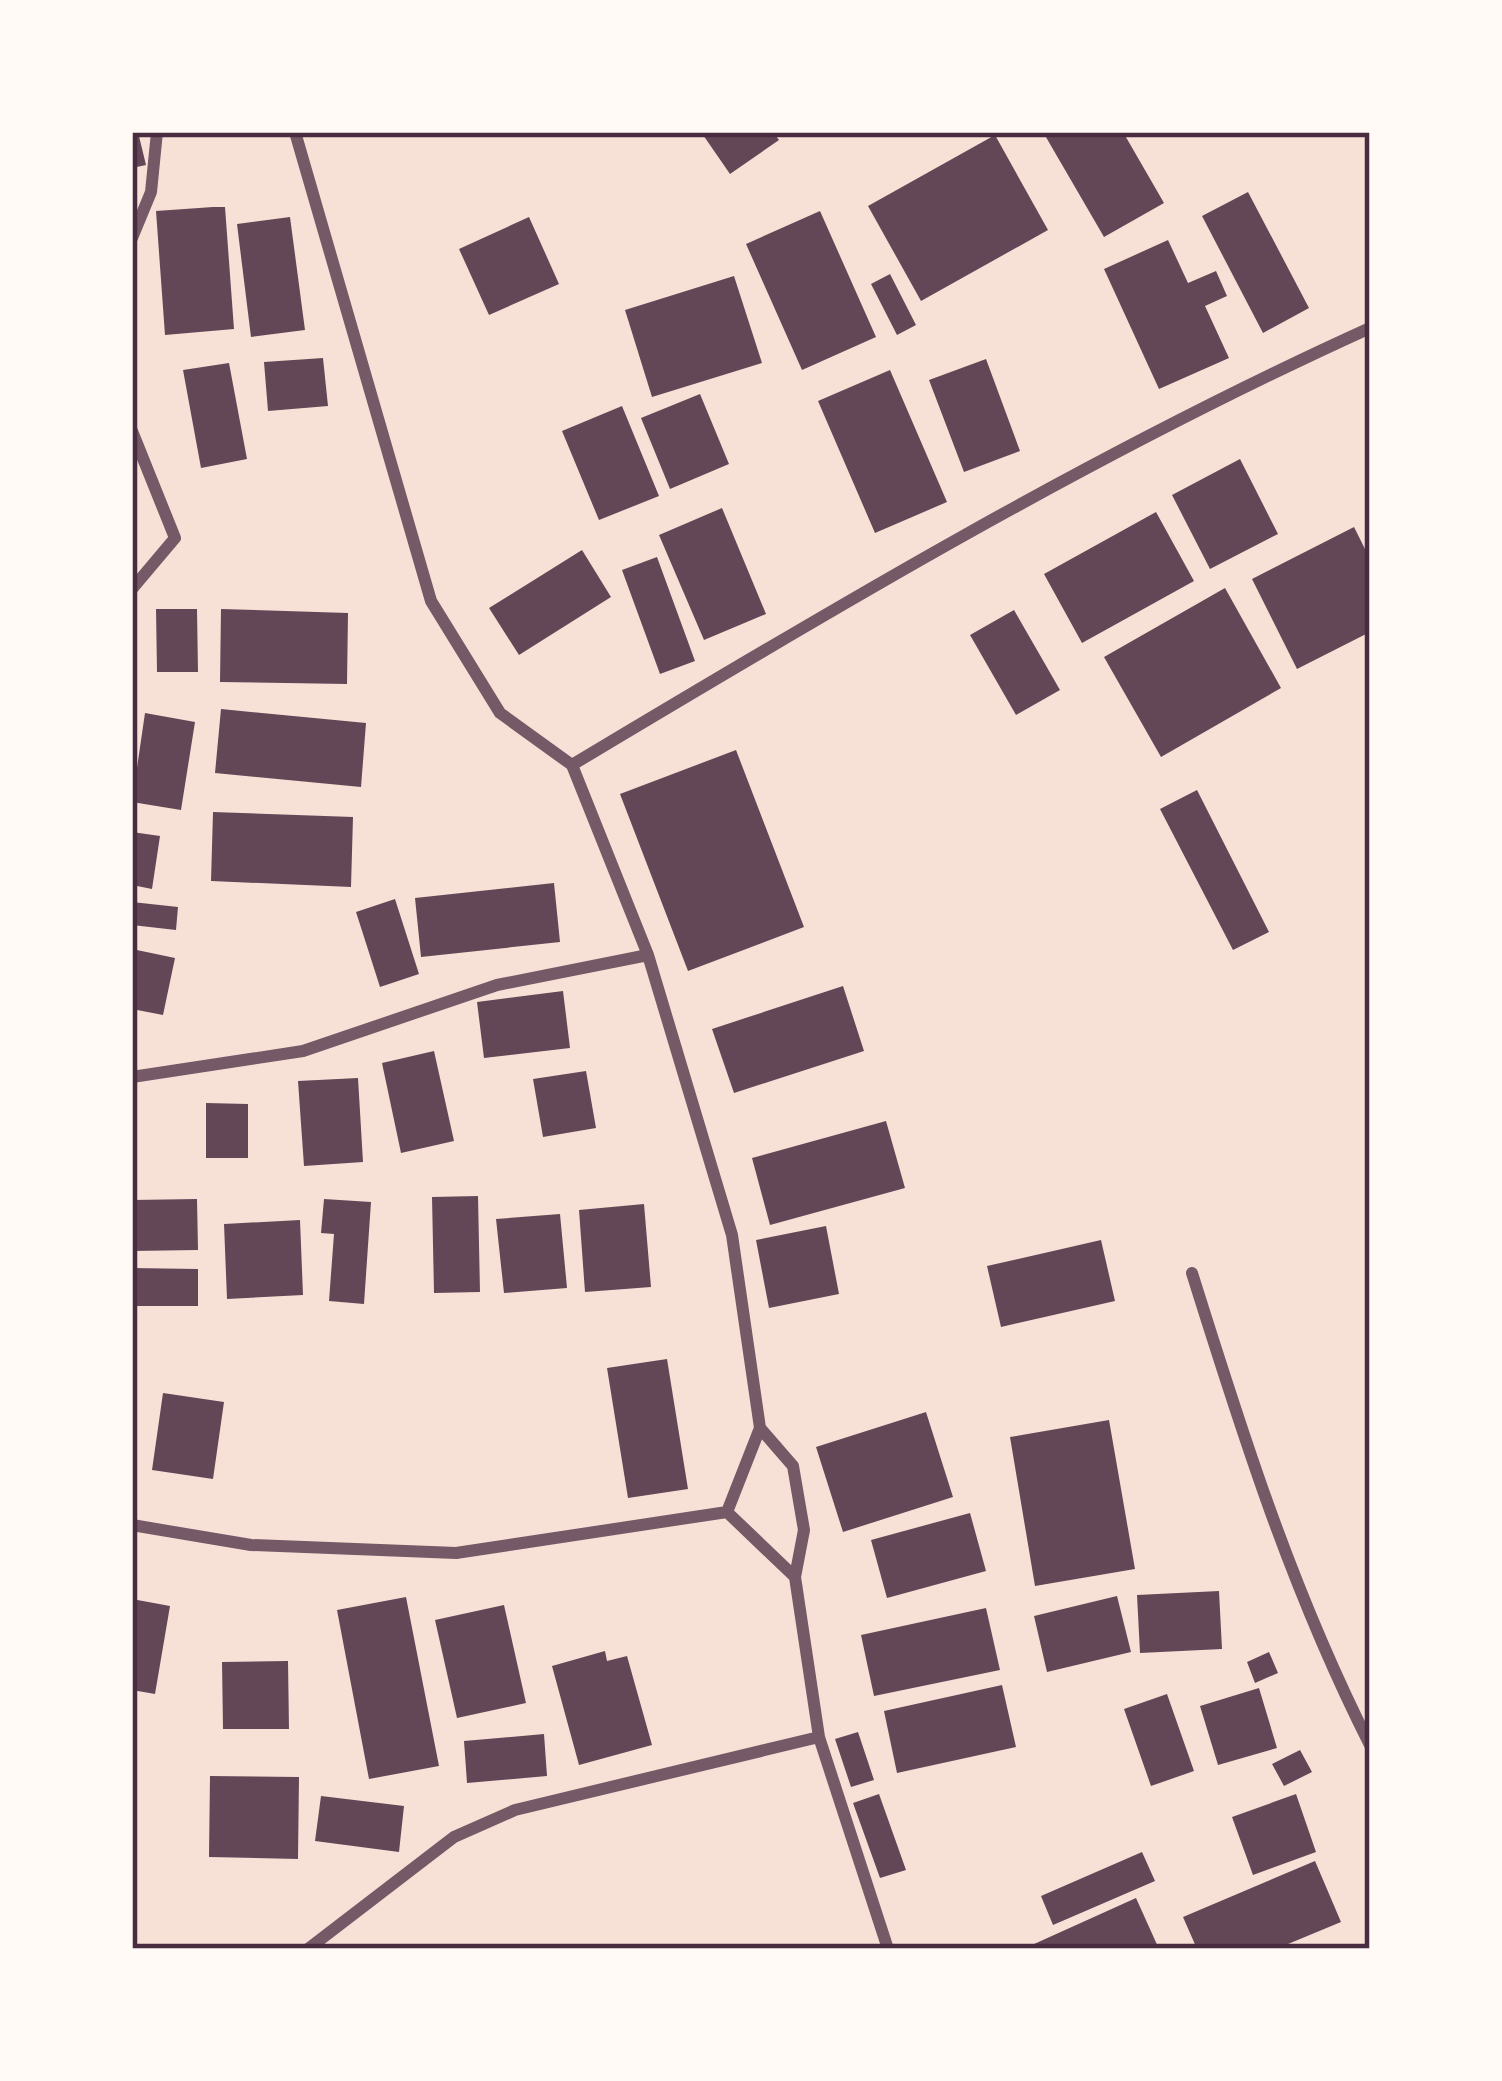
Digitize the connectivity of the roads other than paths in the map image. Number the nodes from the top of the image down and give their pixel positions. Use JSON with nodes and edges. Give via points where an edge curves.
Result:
{"nodes":[{"id":1,"x":157,"y":132,"type":"edge"},
{"id":2,"x":295,"y":132,"type":"edge"},
{"id":3,"x":132,"y":238,"type":"edge"},
{"id":4,"x":1370,"y":328,"type":"edge"},
{"id":5,"x":132,"y":430,"type":"edge"},
{"id":6,"x":132,"y":589,"type":"edge"},
{"id":7,"x":572,"y":765,"type":"junction"},
{"id":8,"x":648,"y":955,"type":"junction"},
{"id":9,"x":132,"y":1077,"type":"edge"},
{"id":10,"x":1192,"y":1273,"type":"dead end"},
{"id":11,"x":760,"y":1428,"type":"junction"},
{"id":12,"x":727,"y":1512,"type":"junction"},
{"id":13,"x":132,"y":1525,"type":"edge"},
{"id":14,"x":795,"y":1577,"type":"junction"},
{"id":15,"x":819,"y":1737,"type":"junction"},
{"id":16,"x":1370,"y":1745,"type":"edge"},
{"id":17,"x":308,"y":1949,"type":"edge"},
{"id":18,"x":888,"y":1949,"type":"edge"}],
"edges":[{"from":1,"to":3,"type":"street","via":[[151,192]]},
{"from":2,"to":7,"type":"street","via":[[431,601],[500,713]]},
{"from":4,"to":7,"type":"street","via":[[1258,379],[839,605]]},
{"from":5,"to":6,"type":"street","via":[[175,538]]},
{"from":7,"to":8,"type":"street"},
{"from":8,"to":9,"type":"street","via":[[497,985],[303,1051]]},
{"from":8,"to":11,"type":"street","via":[[732,1235]]},
{"from":10,"to":16,"type":"street","via":[[1263,1499]]},
{"from":11,"to":12,"type":"street"},
{"from":11,"to":14,"type":"street","via":[[793,1466],[804,1530]]},
{"from":12,"to":13,"type":"street","via":[[456,1553],[251,1546]]},
{"from":12,"to":14,"type":"street"},
{"from":14,"to":15,"type":"street"},
{"from":15,"to":17,"type":"street","via":[[515,1810],[454,1837]]},
{"from":15,"to":18,"type":"street"}]}
